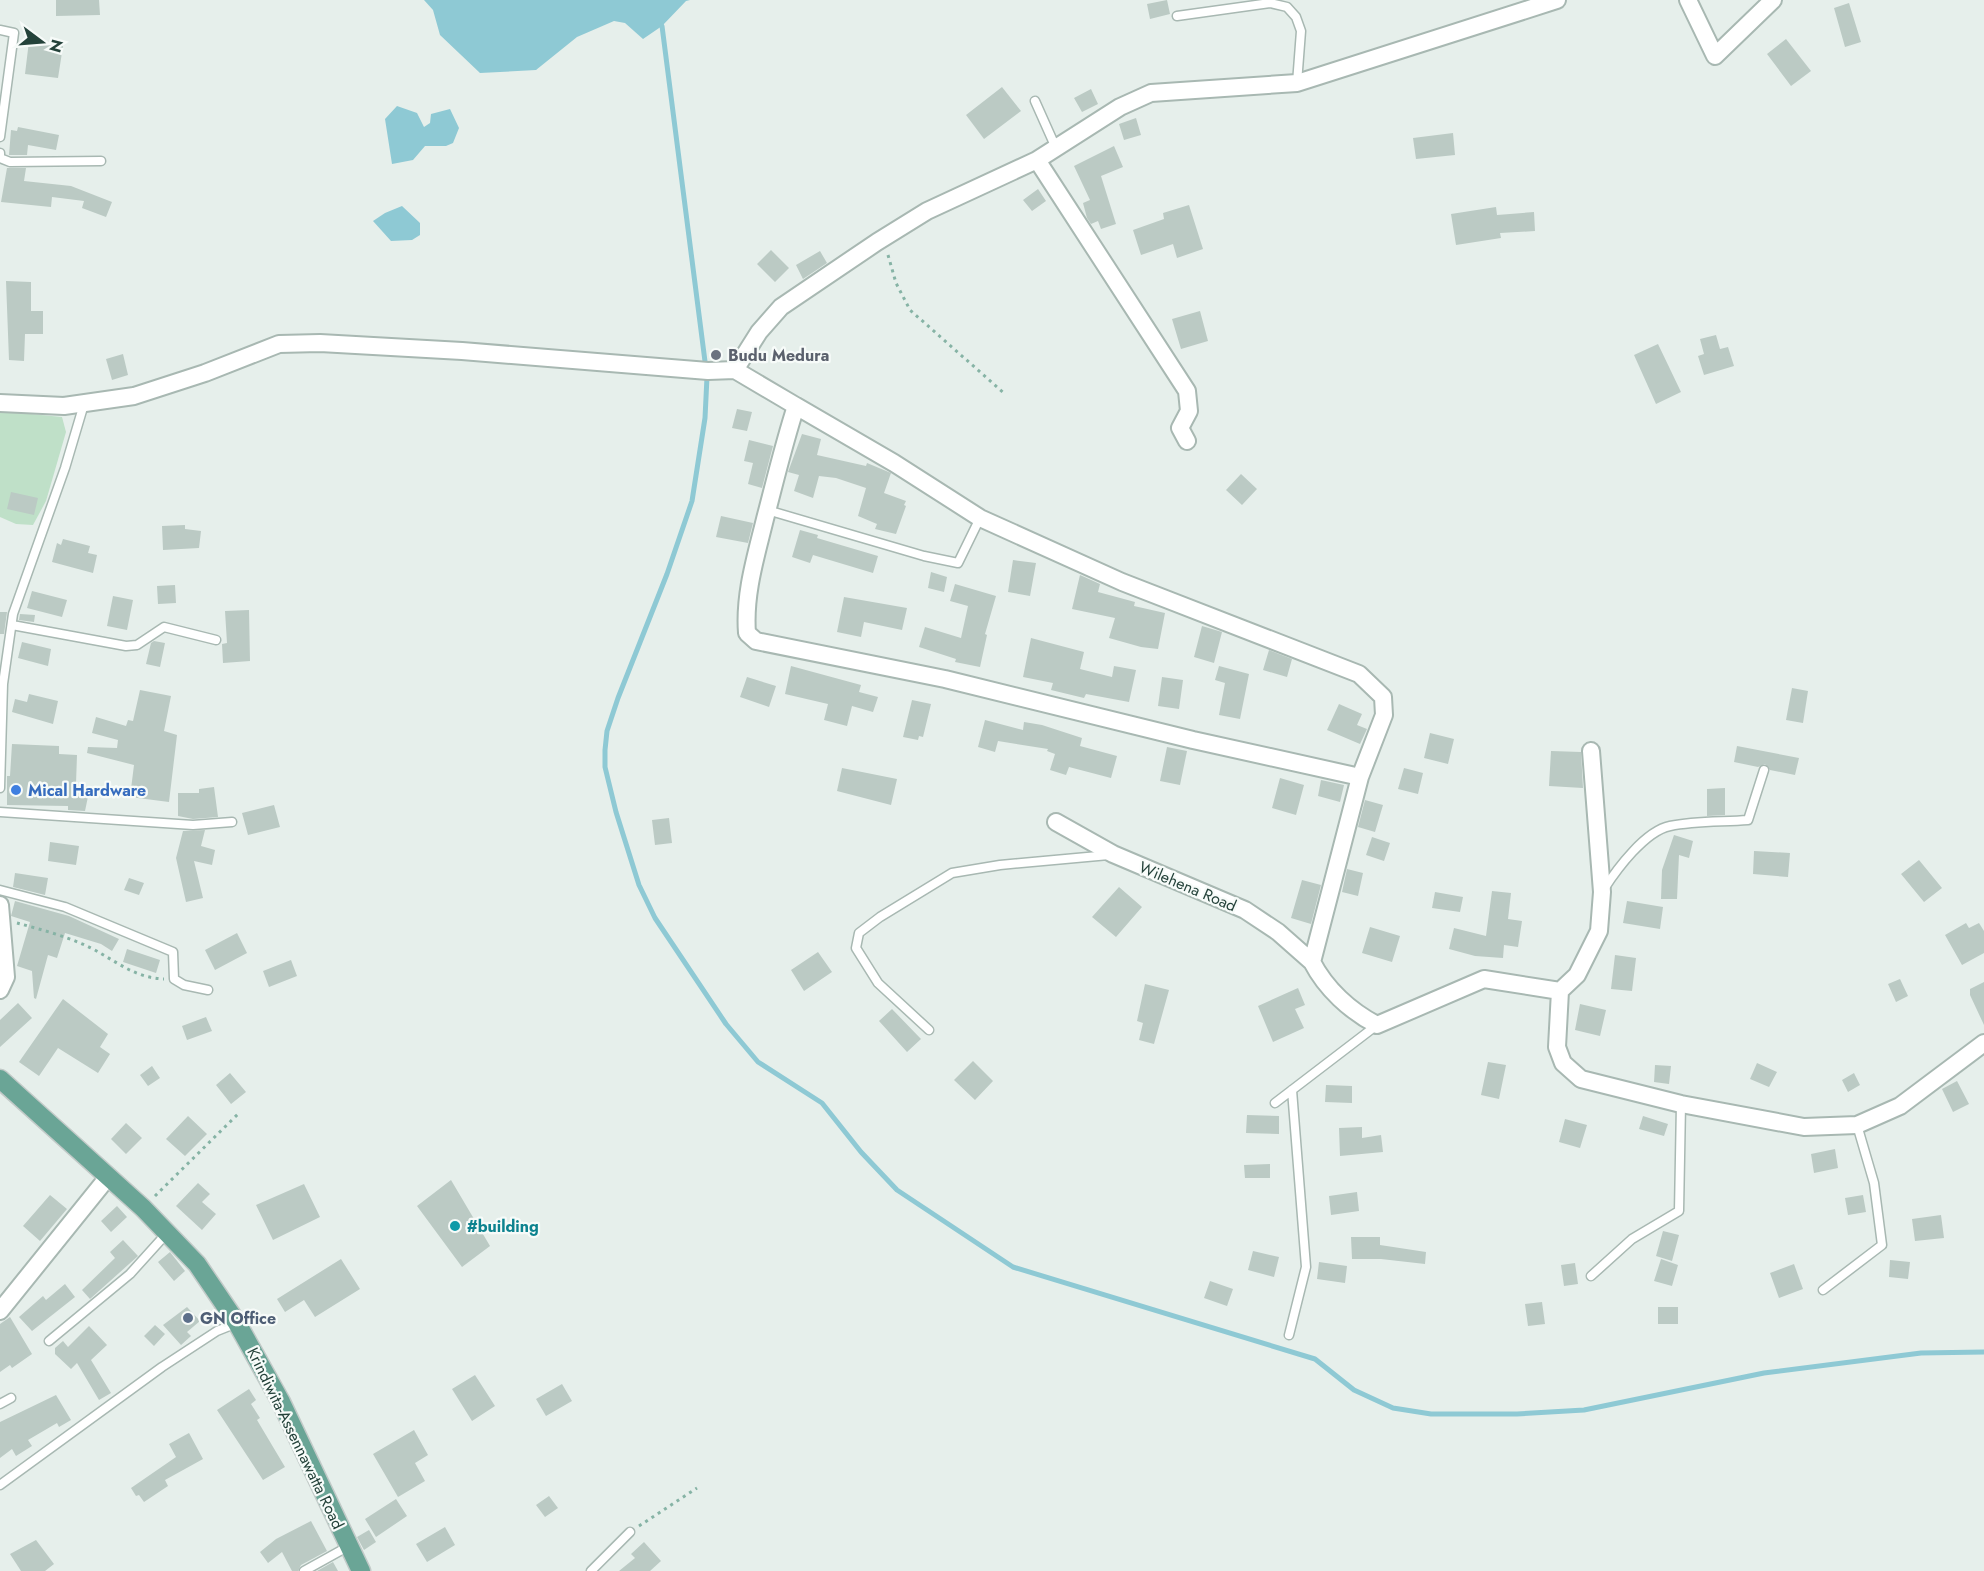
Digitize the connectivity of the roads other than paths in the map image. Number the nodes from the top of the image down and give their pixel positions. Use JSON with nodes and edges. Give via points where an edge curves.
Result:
{"nodes":[{"id":1,"x":1557,"y":0,"type":"edge"},
{"id":2,"x":1688,"y":0,"type":"edge"},
{"id":3,"x":1773,"y":0,"type":"edge"},
{"id":4,"x":1177,"y":16,"type":"dead end"},
{"id":5,"x":0,"y":30,"type":"edge"},
{"id":6,"x":1297,"y":83,"type":"junction"},
{"id":7,"x":1035,"y":101,"type":"dead end"},
{"id":8,"x":0,"y":137,"type":"edge"},
{"id":9,"x":1056,"y":148,"type":"junction"},
{"id":10,"x":0,"y":153,"type":"edge"},
{"id":11,"x":1037,"y":160,"type":"junction"},
{"id":12,"x":101,"y":161,"type":"dead end"},
{"id":13,"x":735,"y":370,"type":"junction"},
{"id":14,"x":0,"y":403,"type":"edge"},
{"id":15,"x":84,"y":404,"type":"junction"},
{"id":16,"x":796,"y":406,"type":"junction"},
{"id":17,"x":1187,"y":441,"type":"dead end"},
{"id":18,"x":767,"y":510,"type":"junction"},
{"id":19,"x":980,"y":518,"type":"junction"},
{"id":20,"x":12,"y":625,"type":"junction"},
{"id":21,"x":216,"y":640,"type":"dead end"},
{"id":22,"x":1591,"y":752,"type":"dead end"},
{"id":23,"x":1764,"y":770,"type":"dead end"},
{"id":24,"x":1360,"y":777,"type":"junction"},
{"id":25,"x":0,"y":788,"type":"edge"},
{"id":26,"x":0,"y":812,"type":"edge"},
{"id":27,"x":232,"y":822,"type":"dead end"},
{"id":28,"x":1056,"y":822,"type":"dead end"},
{"id":29,"x":1113,"y":854,"type":"junction"},
{"id":30,"x":0,"y":890,"type":"edge"},
{"id":31,"x":1602,"y":892,"type":"junction"},
{"id":32,"x":1,"y":912,"type":"edge"},
{"id":33,"x":1312,"y":962,"type":"junction"},
{"id":34,"x":0,"y":990,"type":"edge"},
{"id":35,"x":208,"y":990,"type":"dead end"},
{"id":36,"x":1560,"y":992,"type":"junction"},
{"id":37,"x":1377,"y":1025,"type":"junction"},
{"id":38,"x":928,"y":1030,"type":"dead end"},
{"id":39,"x":1984,"y":1043,"type":"edge"},
{"id":40,"x":0,"y":1079,"type":"edge"},
{"id":41,"x":1292,"y":1090,"type":"junction"},
{"id":42,"x":1275,"y":1103,"type":"dead end"},
{"id":43,"x":1681,"y":1104,"type":"junction"},
{"id":44,"x":1857,"y":1125,"type":"junction"},
{"id":45,"x":108,"y":1177,"type":"junction"},
{"id":46,"x":167,"y":1233,"type":"junction"},
{"id":47,"x":1591,"y":1276,"type":"dead end"},
{"id":48,"x":1823,"y":1290,"type":"dead end"},
{"id":49,"x":0,"y":1311,"type":"edge"},
{"id":50,"x":237,"y":1323,"type":"junction"},
{"id":51,"x":1288,"y":1335,"type":"dead end"},
{"id":52,"x":49,"y":1341,"type":"dead end"},
{"id":53,"x":11,"y":1398,"type":"dead end"},
{"id":54,"x":0,"y":1404,"type":"edge"},
{"id":55,"x":0,"y":1485,"type":"edge"},
{"id":56,"x":630,"y":1532,"type":"road end"},
{"id":57,"x":349,"y":1546,"type":"junction"},
{"id":58,"x":304,"y":1571,"type":"edge"},
{"id":59,"x":361,"y":1571,"type":"edge"},
{"id":60,"x":591,"y":1571,"type":"edge"}],
"edges":[{"from":1,"to":6,"type":"street"},
{"from":2,"to":3,"type":"street","via":[[1715,56]]},
{"from":4,"to":6,"type":"lane","via":[[1269,3],[1287,7],[1301,31]]},
{"from":5,"to":8,"type":"lane","via":[[14,33]]},
{"from":6,"to":9,"type":"street","via":[[1151,93],[1120,107]]},
{"from":7,"to":9,"type":"lane"},
{"from":9,"to":11,"type":"street"},
{"from":10,"to":12,"type":"lane","via":[[0,158],[10,162]]},
{"from":11,"to":13,"type":"street","via":[[927,211],[781,307],[759,332]]},
{"from":11,"to":17,"type":"street","via":[[1187,391],[1189,411],[1180,428]]},
{"from":13,"to":15,"type":"street","via":[[320,343],[279,344],[134,396]]},
{"from":13,"to":16,"type":"street"},
{"from":14,"to":15,"type":"street"},
{"from":15,"to":20,"type":"lane"},
{"from":16,"to":18,"type":"street"},
{"from":16,"to":19,"type":"street"},
{"from":18,"to":19,"type":"lane","via":[[958,563]]},
{"from":18,"to":24,"type":"street","via":[[746,615],[747,633],[756,641],[945,679]]},
{"from":19,"to":24,"type":"street","via":[[1122,582],[1359,674],[1383,697],[1384,715]]},
{"from":20,"to":21,"type":"lane","via":[[108,644],[137,645],[164,627]]},
{"from":20,"to":25,"type":"lane","via":[[3,684]]},
{"from":22,"to":31,"type":"street"},
{"from":23,"to":31,"type":"lane","via":[[1748,820],[1668,826],[1650,835],[1617,869]]},
{"from":24,"to":33,"type":"street"},
{"from":26,"to":27,"type":"lane","via":[[193,825]]},
{"from":28,"to":29,"type":"street","name":"Wilehena Road"},
{"from":29,"to":33,"type":"street","name":"Wilehena Road","via":[[1245,910]]},
{"from":29,"to":38,"type":"lane","via":[[952,873],[918,891],[859,933],[856,948],[878,983]]},
{"from":30,"to":35,"type":"lane","via":[[65,907],[174,951],[174,979]]},
{"from":31,"to":36,"type":"street","via":[[1599,931],[1577,975]]},
{"from":32,"to":34,"type":"street","via":[[6,977]]},
{"from":33,"to":37,"type":"street","name":"Wilehena Road","via":[[1354,1013]]},
{"from":36,"to":37,"type":"street","via":[[1484,979]]},
{"from":36,"to":43,"type":"street","via":[[1557,1047],[1563,1063],[1581,1079]]},
{"from":37,"to":41,"type":"lane"},
{"from":39,"to":44,"type":"street","via":[[1900,1106]]},
{"from":40,"to":45,"type":"main road","name":"Krindiwita-Assennawatta Road"},
{"from":41,"to":42,"type":"lane"},
{"from":41,"to":51,"type":"lane","via":[[1306,1267]]},
{"from":43,"to":44,"type":"street","via":[[1804,1127]]},
{"from":43,"to":47,"type":"lane","via":[[1679,1211],[1632,1239]]},
{"from":44,"to":48,"type":"lane","via":[[1874,1183],[1882,1245]]},
{"from":45,"to":46,"type":"main road","name":"Krindiwita-Assennawatta Road"},
{"from":45,"to":49,"type":"street"},
{"from":46,"to":50,"type":"main road","name":"Krindiwita-Assennawatta Road","via":[[196,1264]]},
{"from":46,"to":52,"type":"lane","via":[[130,1274]]},
{"from":50,"to":55,"type":"lane","via":[[216,1331],[162,1367]]},
{"from":50,"to":57,"type":"main road","name":"Krindiwita-Assennawatta Road","via":[[281,1402]]},
{"from":53,"to":54,"type":"lane"},
{"from":56,"to":60,"type":"lane"},
{"from":57,"to":58,"type":"lane"},
{"from":57,"to":59,"type":"main road","name":"Krindiwita-Assennawatta Road"}]}
